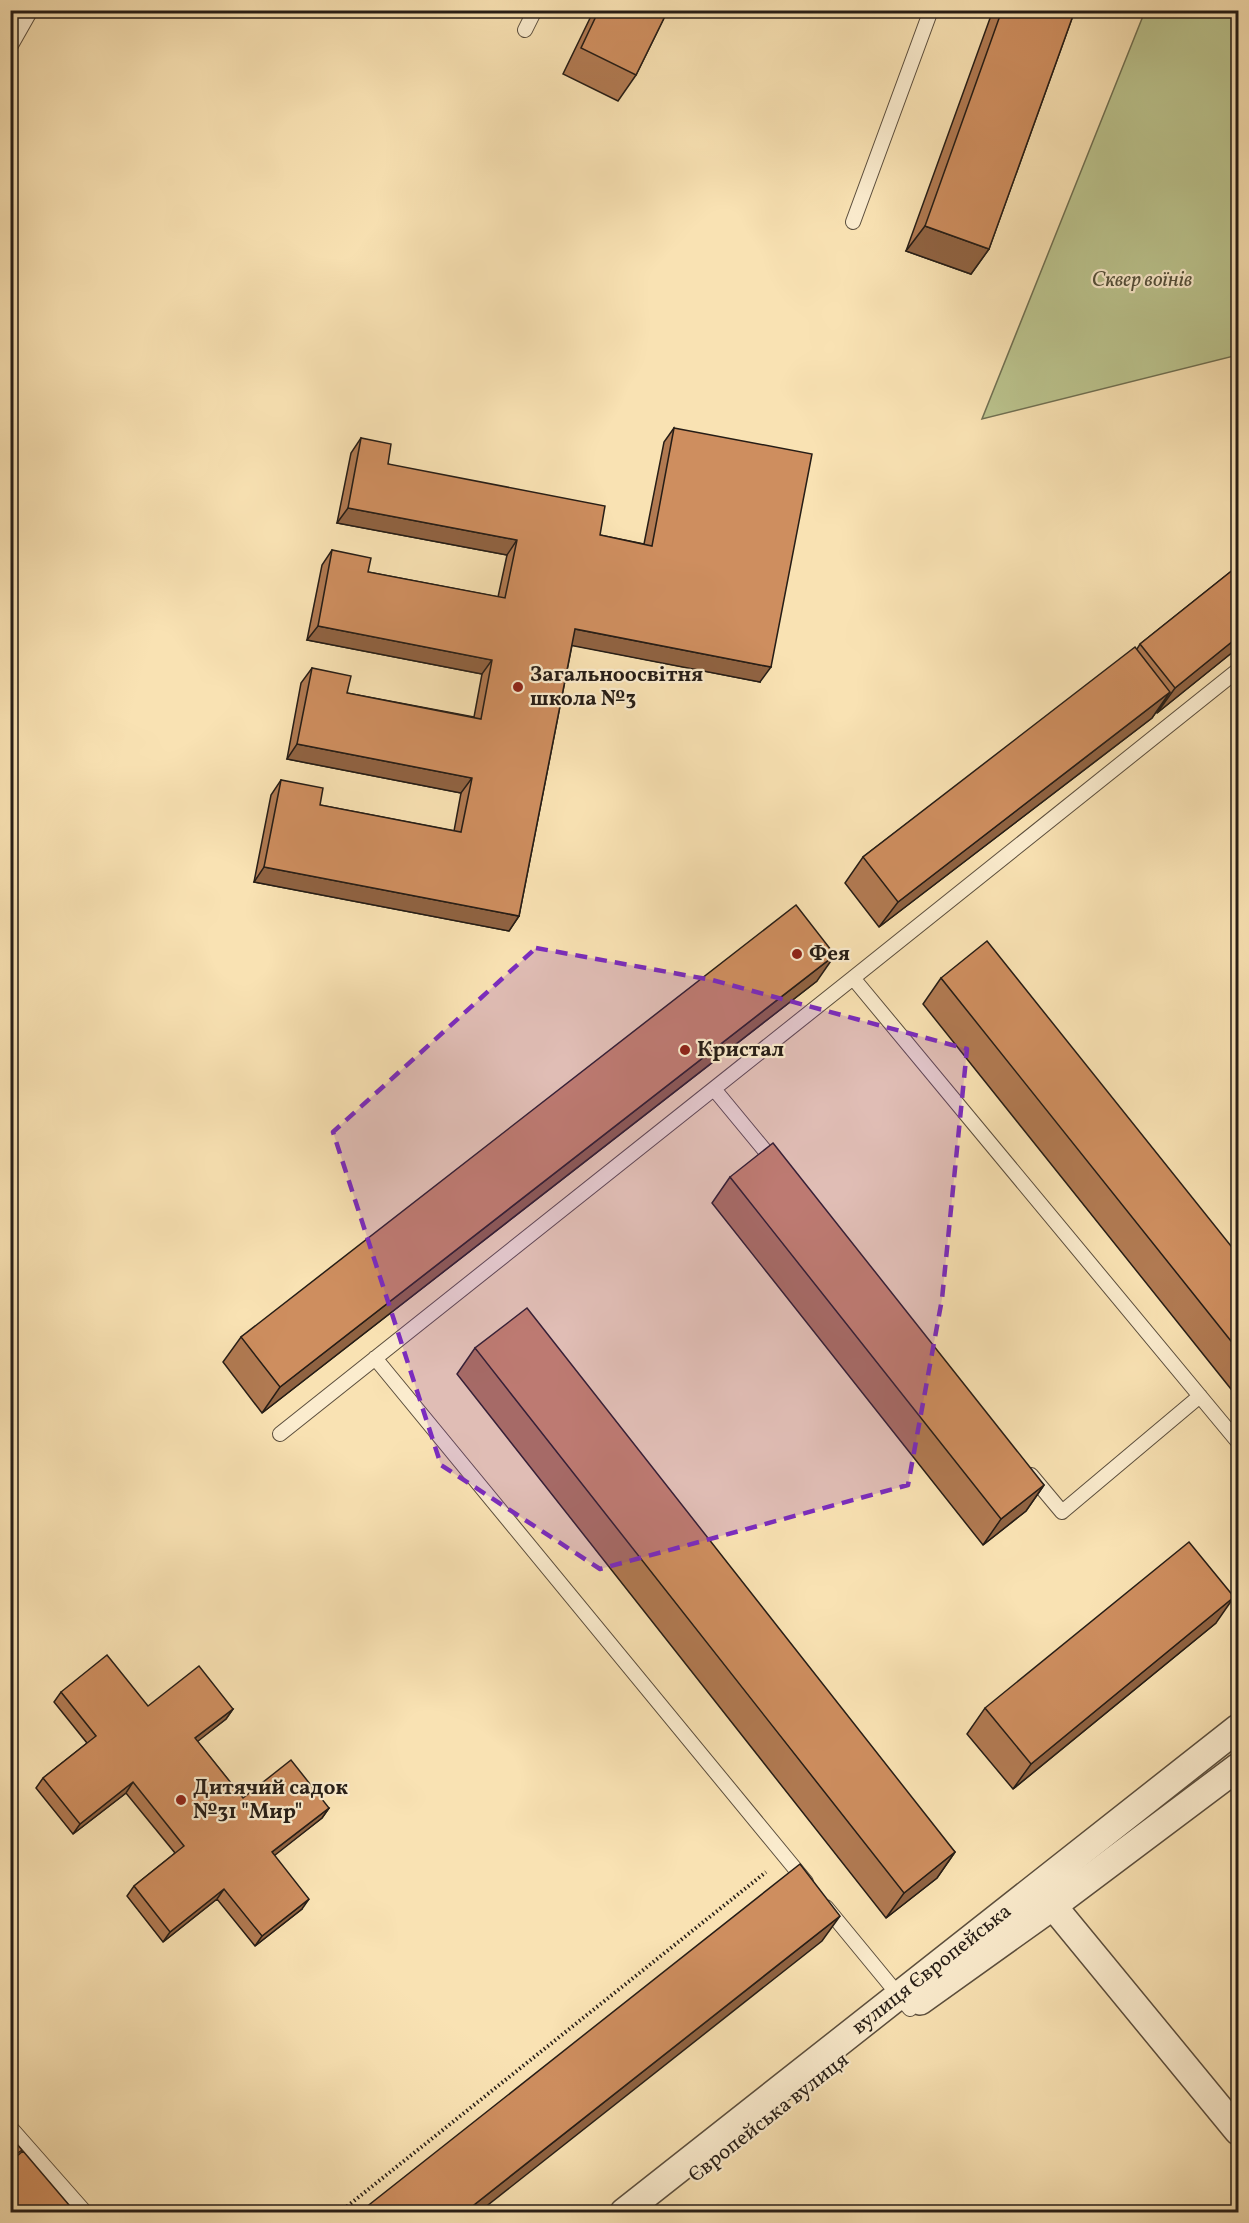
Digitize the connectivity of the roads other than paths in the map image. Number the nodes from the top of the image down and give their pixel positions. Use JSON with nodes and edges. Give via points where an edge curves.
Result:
{"nodes":[{"id":1,"x":31,"y":10,"type":"edge"},
{"id":2,"x":535,"y":10,"type":"edge"},
{"id":3,"x":931,"y":10,"type":"edge"},
{"id":4,"x":525,"y":30,"type":"dead end"},
{"id":5,"x":10,"y":47,"type":"edge"},
{"id":6,"x":853,"y":222,"type":"dead end"},
{"id":7,"x":1239,"y":670,"type":"edge"},
{"id":8,"x":853,"y":978,"type":"junction"},
{"id":9,"x":714,"y":1089,"type":"junction"},
{"id":10,"x":782,"y":1172,"type":"edge"},
{"id":11,"x":375,"y":1358,"type":"junction"},
{"id":12,"x":1200,"y":1396,"type":"junction"},
{"id":13,"x":280,"y":1434,"type":"dead end"},
{"id":14,"x":1239,"y":1442,"type":"edge"},
{"id":15,"x":1024,"y":1466,"type":"edge"},
{"id":16,"x":1239,"y":1728,"type":"edge"},
{"id":17,"x":1239,"y":1767,"type":"edge"},
{"id":18,"x":1053,"y":1906,"type":"junction"},
{"id":19,"x":910,"y":2009,"type":"junction"},
{"id":20,"x":10,"y":2127,"type":"edge"},
{"id":21,"x":1239,"y":2131,"type":"edge"},
{"id":22,"x":84,"y":2212,"type":"edge"},
{"id":23,"x":624,"y":2212,"type":"edge"},
{"id":24,"x":646,"y":2212,"type":"edge"}],
"edges":[{"from":1,"to":5,"type":"lane"},
{"from":2,"to":4,"type":"lane"},
{"from":3,"to":6,"type":"lane"},
{"from":7,"to":8,"type":"lane"},
{"from":8,"to":9,"type":"lane"},
{"from":8,"to":12,"type":"lane"},
{"from":9,"to":10,"type":"lane"},
{"from":9,"to":11,"type":"lane"},
{"from":11,"to":13,"type":"lane"},
{"from":11,"to":19,"type":"lane"},
{"from":12,"to":14,"type":"lane"},
{"from":12,"to":15,"type":"lane","via":[[1062,1512]]},
{"from":16,"to":23,"type":"street","name":"вулиця Європейська"},
{"from":17,"to":18,"type":"street","name":"Європейська вулиця"},
{"from":18,"to":19,"type":"street","name":"Європейська вулиця"},
{"from":18,"to":21,"type":"street"},
{"from":19,"to":24,"type":"street","name":"Європейська вулиця"},
{"from":20,"to":22,"type":"lane"}]}
